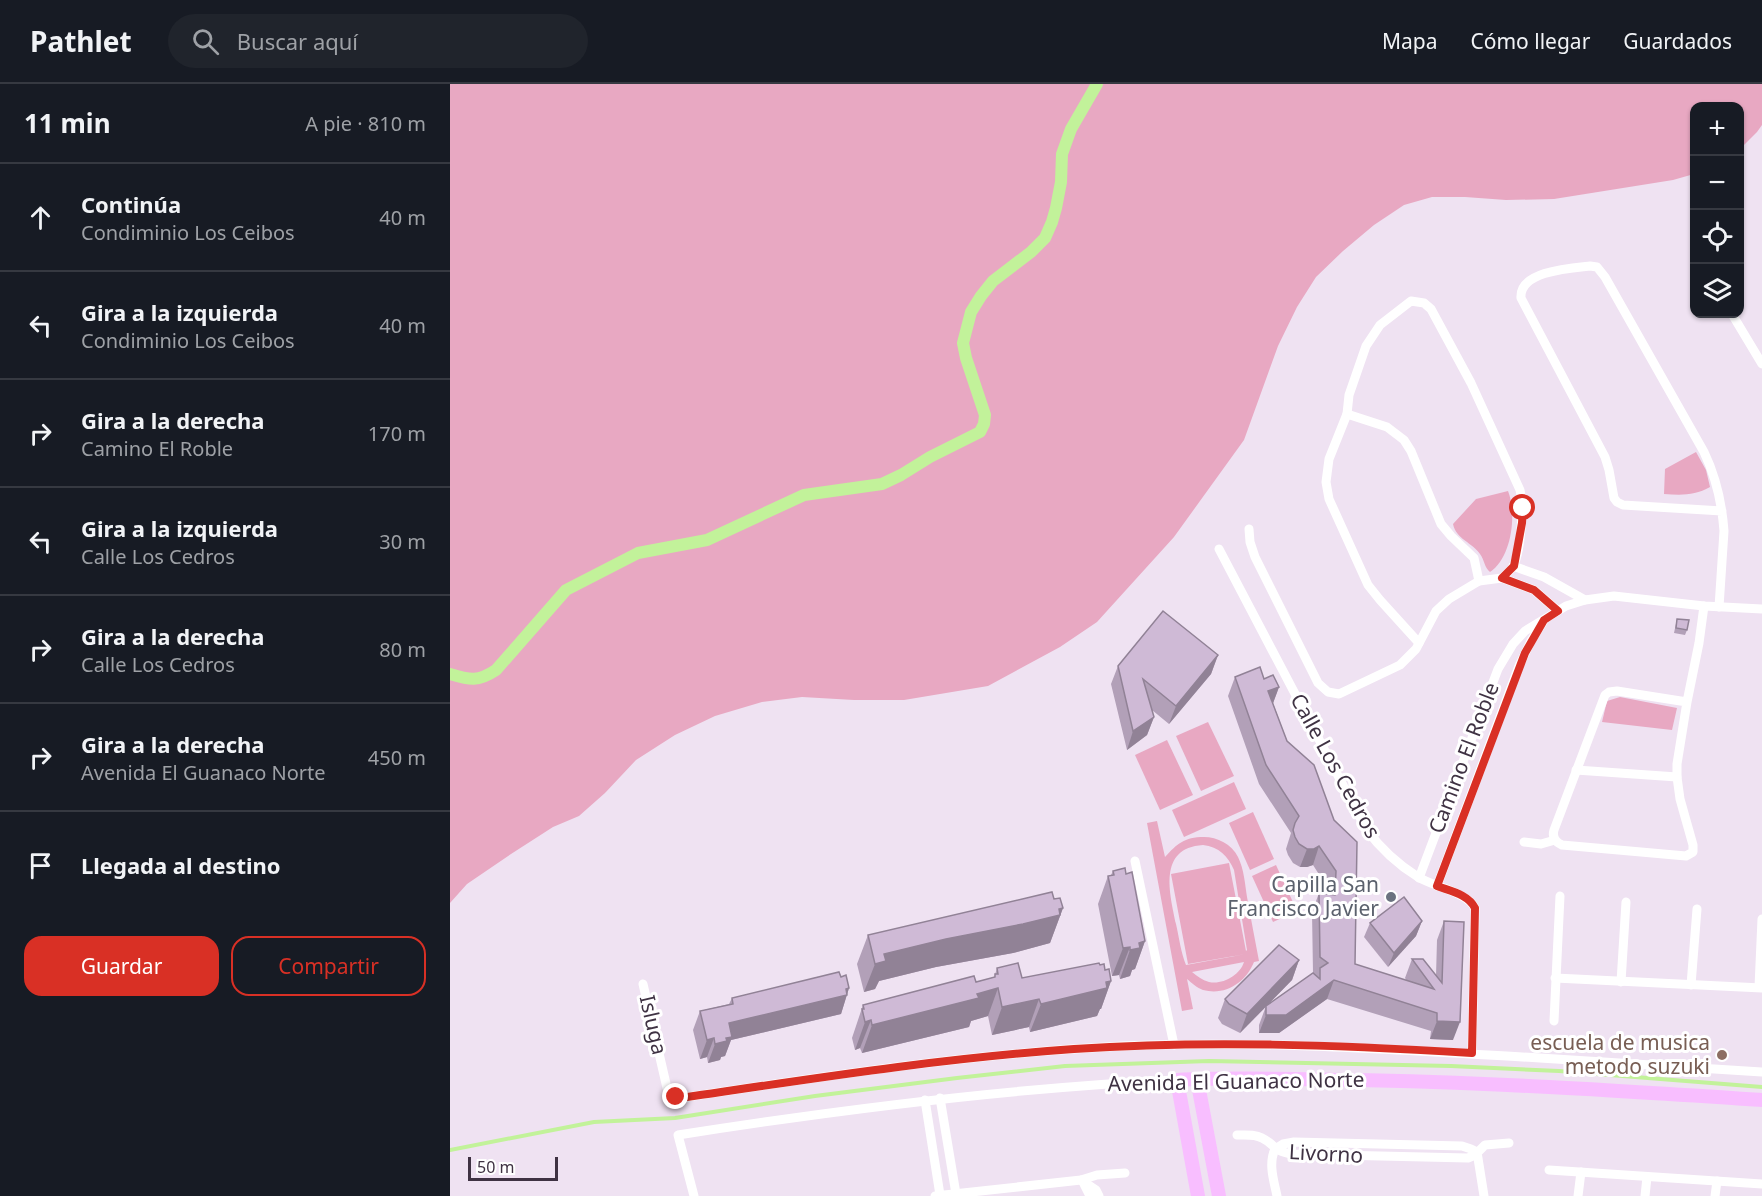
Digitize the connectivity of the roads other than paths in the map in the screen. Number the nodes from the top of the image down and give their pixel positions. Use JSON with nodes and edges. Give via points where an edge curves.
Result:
{"nodes":[{"id":1,"x":1734,"y":318,"type":"edge"},
{"id":2,"x":1762,"y":364,"type":"edge"},
{"id":3,"x":1347,"y":414,"type":"junction"},
{"id":4,"x":1722,"y":511,"type":"junction"},
{"id":5,"x":1249,"y":529,"type":"dead end"},
{"id":6,"x":1219,"y":549,"type":"dead end"},
{"id":7,"x":1514,"y":566,"type":"junction"},
{"id":8,"x":1502,"y":578,"type":"junction"},
{"id":9,"x":1479,"y":581,"type":"junction"},
{"id":10,"x":1585,"y":600,"type":"junction"},
{"id":11,"x":1704,"y":606,"type":"junction"},
{"id":12,"x":1719,"y":607,"type":"junction"},
{"id":13,"x":1762,"y":609,"type":"edge"},
{"id":14,"x":1558,"y":611,"type":"junction"},
{"id":15,"x":1544,"y":620,"type":"junction"},
{"id":16,"x":1419,"y":643,"type":"junction"},
{"id":17,"x":1504,"y":658,"type":"junction"},
{"id":18,"x":1520,"y":666,"type":"junction"},
{"id":19,"x":1687,"y":702,"type":"junction"},
{"id":20,"x":1576,"y":770,"type":"junction"},
{"id":21,"x":1677,"y":777,"type":"junction"},
{"id":22,"x":1555,"y":840,"type":"junction"},
{"id":23,"x":1524,"y":842,"type":"dead end"},
{"id":24,"x":1135,"y":861,"type":"dead end"},
{"id":25,"x":1419,"y":878,"type":"junction"},
{"id":26,"x":1437,"y":886,"type":"junction"},
{"id":27,"x":1560,"y":896,"type":"dead end"},
{"id":28,"x":1626,"y":902,"type":"dead end"},
{"id":29,"x":1697,"y":909,"type":"dead end"},
{"id":30,"x":1762,"y":919,"type":"edge"},
{"id":31,"x":1555,"y":978,"type":"junction"},
{"id":32,"x":1621,"y":982,"type":"junction"},
{"id":33,"x":643,"y":984,"type":"dead end"},
{"id":34,"x":1691,"y":985,"type":"junction"},
{"id":35,"x":1760,"y":988,"type":"edge"},
{"id":36,"x":1554,"y":1021,"type":"dead end"},
{"id":37,"x":1174,"y":1045,"type":"junction"},
{"id":38,"x":1472,"y":1053,"type":"junction"},
{"id":39,"x":1762,"y":1072,"type":"edge"},
{"id":40,"x":1197,"y":1079,"type":"junction"},
{"id":41,"x":1177,"y":1080,"type":"junction"},
{"id":42,"x":676,"y":1097,"type":"joint"},
{"id":43,"x":940,"y":1098,"type":"junction"},
{"id":44,"x":925,"y":1100,"type":"junction"},
{"id":45,"x":1762,"y":1100,"type":"edge"},
{"id":46,"x":1238,"y":1135,"type":"dead end"},
{"id":47,"x":1509,"y":1143,"type":"dead end"},
{"id":48,"x":1377,"y":1144,"type":"junction"},
{"id":49,"x":1275,"y":1149,"type":"junction"},
{"id":50,"x":1478,"y":1152,"type":"junction"},
{"id":51,"x":1378,"y":1157,"type":"junction"},
{"id":52,"x":1549,"y":1170,"type":"dead end"},
{"id":53,"x":1581,"y":1172,"type":"junction"},
{"id":54,"x":1125,"y":1173,"type":"dead end"},
{"id":55,"x":1647,"y":1177,"type":"junction"},
{"id":56,"x":1081,"y":1180,"type":"junction"},
{"id":57,"x":1717,"y":1181,"type":"junction"},
{"id":58,"x":1762,"y":1184,"type":"edge"},
{"id":59,"x":1218,"y":1191,"type":"edge"},
{"id":60,"x":996,"y":1193,"type":"edge"},
{"id":61,"x":1197,"y":1193,"type":"edge"},
{"id":62,"x":956,"y":1194,"type":"junction"},
{"id":63,"x":694,"y":1196,"type":"edge"},
{"id":64,"x":938,"y":1196,"type":"edge"},
{"id":65,"x":1090,"y":1196,"type":"edge"},
{"id":66,"x":1099,"y":1196,"type":"edge"},
{"id":67,"x":1277,"y":1196,"type":"edge"},
{"id":68,"x":1485,"y":1196,"type":"edge"},
{"id":69,"x":1578,"y":1196,"type":"edge"},
{"id":70,"x":1645,"y":1196,"type":"edge"},
{"id":71,"x":1715,"y":1196,"type":"edge"}],
"edges":[{"from":1,"to":2,"type":"street"},
{"from":3,"to":7,"type":"street","via":[[1349,395],[1375,331],[1408,303],[1424,303],[1471,383],[1520,490],[1522,523]]},
{"from":3,"to":9,"type":"street","via":[[1387,427],[1404,440],[1441,524],[1474,558]]},
{"from":3,"to":16,"type":"street","via":[[1327,467],[1329,499],[1368,585]]},
{"from":4,"to":4,"type":"street","via":[[1715,477],[1704,452],[1600,269],[1590,266],[1554,271],[1524,285],[1521,298],[1605,457],[1617,502]]},
{"from":4,"to":12,"type":"street"},
{"from":5,"to":16,"type":"street","via":[[1255,556],[1324,690],[1344,693],[1391,671],[1407,660]]},
{"from":6,"to":25,"type":"street","name":"Calle Los Cedros","via":[[1366,829],[1381,849]]},
{"from":7,"to":8,"type":"street"},
{"from":7,"to":10,"type":"street","via":[[1544,577]]},
{"from":8,"to":9,"type":"street"},
{"from":8,"to":14,"type":"street","via":[[1534,590]]},
{"from":9,"to":16,"type":"street","via":[[1449,598],[1436,611]]},
{"from":10,"to":11,"type":"street","name":"Camino El Roble","via":[[1614,596]]},
{"from":10,"to":14,"type":"street","name":"Camino El Roble"},
{"from":11,"to":12,"type":"street","name":"Camino El Roble"},
{"from":11,"to":19,"type":"street"},
{"from":12,"to":13,"type":"street","name":"Camino El Roble"},
{"from":14,"to":15,"type":"street","name":"Camino El Roble"},
{"from":15,"to":17,"type":"street","name":"Camino El Roble","via":[[1518,638]]},
{"from":15,"to":18,"type":"street","name":"Camino El Roble"},
{"from":17,"to":18,"type":"street","via":[[1510,666]]},
{"from":17,"to":25,"type":"street","name":"Camino El Roble"},
{"from":18,"to":26,"type":"street","name":"Camino El Roble"},
{"from":19,"to":20,"type":"street","via":[[1609,692]]},
{"from":19,"to":21,"type":"street"},
{"from":20,"to":21,"type":"street"},
{"from":20,"to":22,"type":"street","via":[[1554,830]]},
{"from":21,"to":22,"type":"street","via":[[1693,845],[1689,855],[1562,845]]},
{"from":22,"to":23,"type":"street","via":[[1541,844]]},
{"from":24,"to":37,"type":"street"},
{"from":25,"to":26,"type":"street","name":"Calle Los Cedros"},
{"from":26,"to":38,"type":"street","name":"Calle Los Cedros","via":[[1465,897],[1475,908]]},
{"from":27,"to":31,"type":"street"},
{"from":28,"to":32,"type":"street"},
{"from":29,"to":34,"type":"street"},
{"from":30,"to":35,"type":"street"},
{"from":31,"to":32,"type":"street"},
{"from":31,"to":36,"type":"street"},
{"from":32,"to":34,"type":"street"},
{"from":33,"to":42,"type":"street","name":"Isluga","via":[[667,1088]]},
{"from":34,"to":35,"type":"street"},
{"from":37,"to":38,"type":"street","name":"Avenida El Guanaco Norte","via":[[1347,1046]]},
{"from":37,"to":42,"type":"street","name":"Avenida El Guanaco Norte","via":[[1072,1049],[908,1065]]},
{"from":38,"to":39,"type":"street","name":"Avenida El Guanaco Norte"},
{"from":40,"to":41,"type":"street","name":"Avenida El Guanaco Norte"},
{"from":40,"to":45,"type":"street","name":"Avenida El Guanaco Norte","via":[[1446,1082]]},
{"from":40,"to":59,"type":"street"},
{"from":41,"to":43,"type":"street","name":"Avenida El Guanaco Norte"},
{"from":41,"to":61,"type":"street"},
{"from":43,"to":44,"type":"street","name":"Avenida El Guanaco Norte"},
{"from":43,"to":62,"type":"street"},
{"from":44,"to":63,"type":"street","name":"Avenida El Guanaco Norte","via":[[678,1135]]},
{"from":44,"to":64,"type":"street"},
{"from":46,"to":49,"type":"street","name":"Livorno","via":[[1258,1136]]},
{"from":47,"to":50,"type":"street","name":"Livorno","via":[[1487,1144]]},
{"from":48,"to":49,"type":"street","name":"Livorno","via":[[1294,1142]]},
{"from":48,"to":50,"type":"street","name":"Livorno","via":[[1462,1146]]},
{"from":48,"to":51,"type":"street","name":"Livorno"},
{"from":49,"to":51,"type":"street","name":"Livorno","via":[[1292,1154]]},
{"from":49,"to":67,"type":"street","via":[[1272,1165]]},
{"from":50,"to":51,"type":"street","name":"Livorno","via":[[1468,1158]]},
{"from":50,"to":68,"type":"street"},
{"from":52,"to":53,"type":"street"},
{"from":53,"to":55,"type":"street"},
{"from":53,"to":69,"type":"street"},
{"from":54,"to":56,"type":"street"},
{"from":55,"to":57,"type":"street"},
{"from":55,"to":70,"type":"street"},
{"from":56,"to":60,"type":"street"},
{"from":56,"to":65,"type":"street"},
{"from":56,"to":66,"type":"street"},
{"from":57,"to":58,"type":"street"},
{"from":57,"to":71,"type":"street"},
{"from":59,"to":61,"type":"street","via":[[1206,1185]]},
{"from":60,"to":62,"type":"street"},
{"from":62,"to":64,"type":"street"}]}
